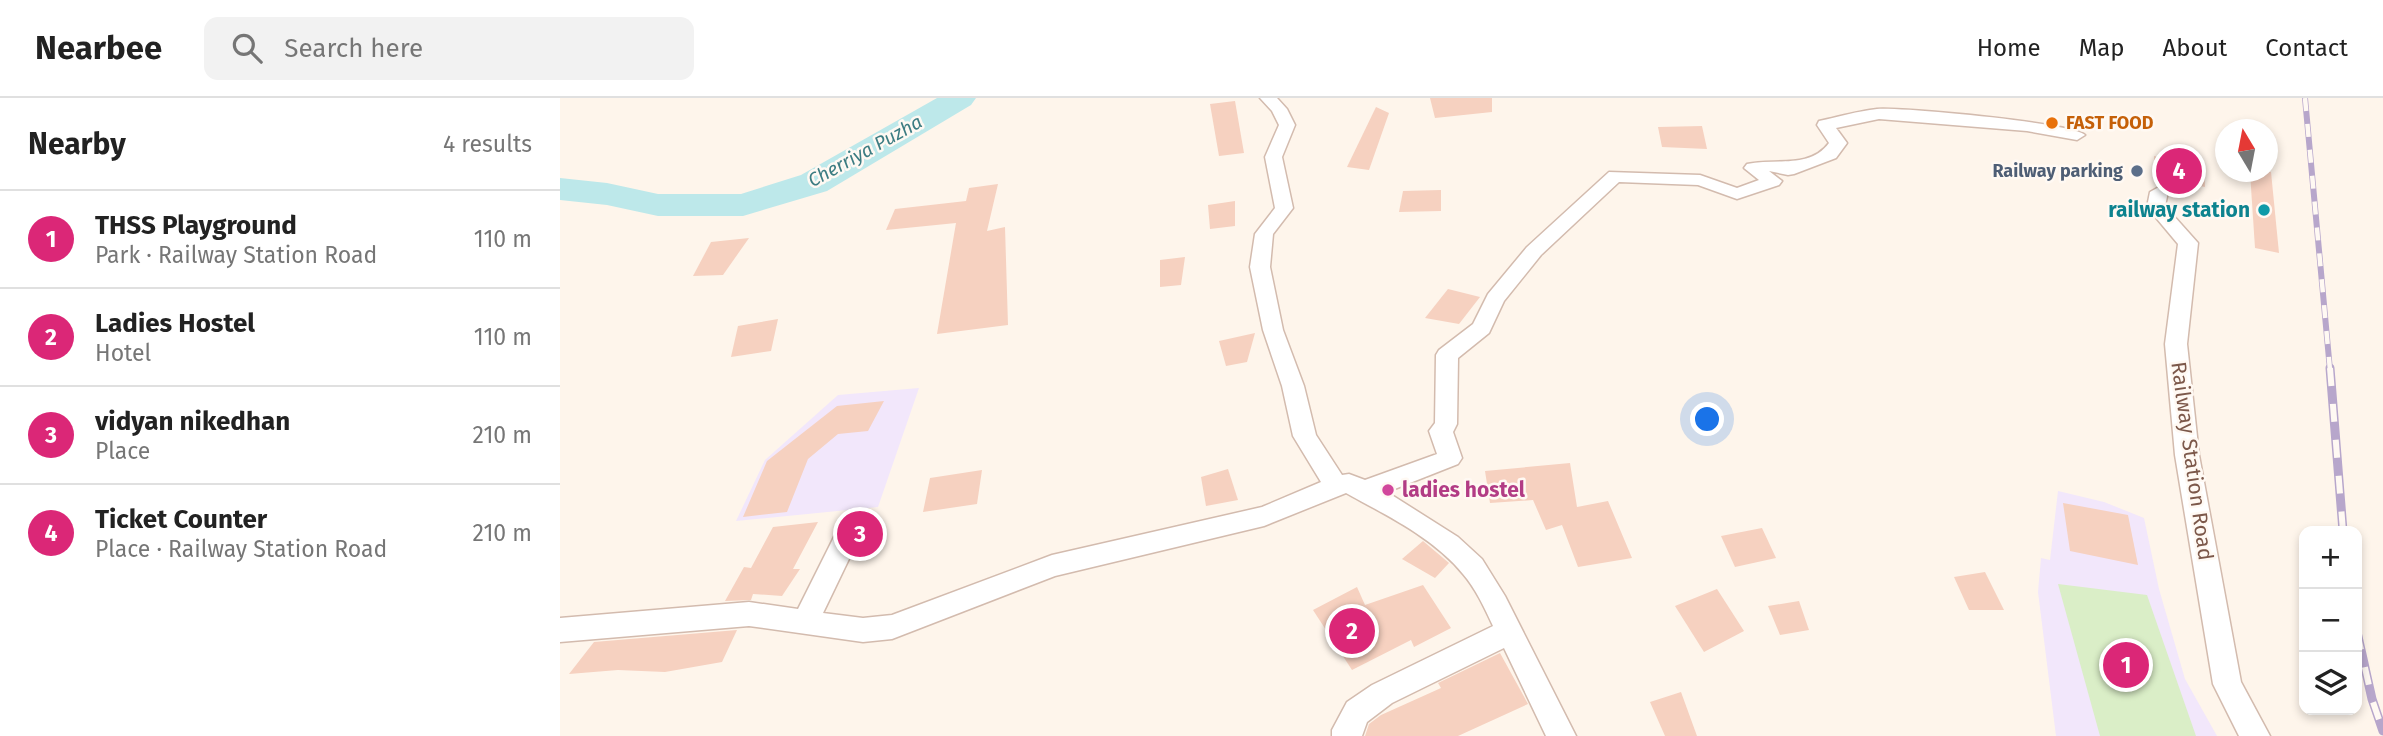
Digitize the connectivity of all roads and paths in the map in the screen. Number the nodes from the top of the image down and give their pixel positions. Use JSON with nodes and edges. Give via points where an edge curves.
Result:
{"nodes":[{"id":1,"x":1268,"y":98,"type":"edge"},
{"id":2,"x":2077,"y":135,"type":"dead end"},
{"id":3,"x":2160,"y":192,"type":"dead end"},
{"id":4,"x":1336,"y":485,"type":"junction"},
{"id":5,"x":1363,"y":491,"type":"junction"},
{"id":6,"x":847,"y":536,"type":"dead end"},
{"id":7,"x":805,"y":622,"type":"junction"},
{"id":8,"x":560,"y":630,"type":"edge"},
{"id":9,"x":1509,"y":632,"type":"junction"},
{"id":10,"x":1347,"y":736,"type":"edge"},
{"id":11,"x":1561,"y":736,"type":"edge"},
{"id":12,"x":2255,"y":736,"type":"edge"}],
"edges":[{"from":1,"to":4,"type":"street","via":[[1287,125],[1274,150],[1273,166],[1284,208],[1264,234],[1260,267],[1273,330],[1305,436]]},
{"from":2,"to":5,"type":"street","via":[[1879,114],[1825,125],[1838,143],[1830,155],[1788,170],[1774,165],[1753,168],[1773,181],[1737,194],[1700,180],[1615,176],[1534,251],[1495,299],[1482,328],[1447,355],[1446,424],[1441,431],[1450,458]]},
{"from":3,"to":12,"type":"street","name":"Railway Station Road","via":[[2156,207],[2188,243],[2176,344],[2187,455],[2227,684]]},
{"from":4,"to":5,"type":"street","via":[[1349,483]]},
{"from":4,"to":7,"type":"street","via":[[1264,516],[1052,566],[892,627],[863,631]]},
{"from":5,"to":9,"type":"street","via":[[1449,544],[1473,567]]},
{"from":6,"to":7,"type":"street"},
{"from":7,"to":8,"type":"street","via":[[749,614]]},
{"from":9,"to":10,"type":"street","via":[[1382,694],[1357,712]]},
{"from":9,"to":11,"type":"street"}]}
